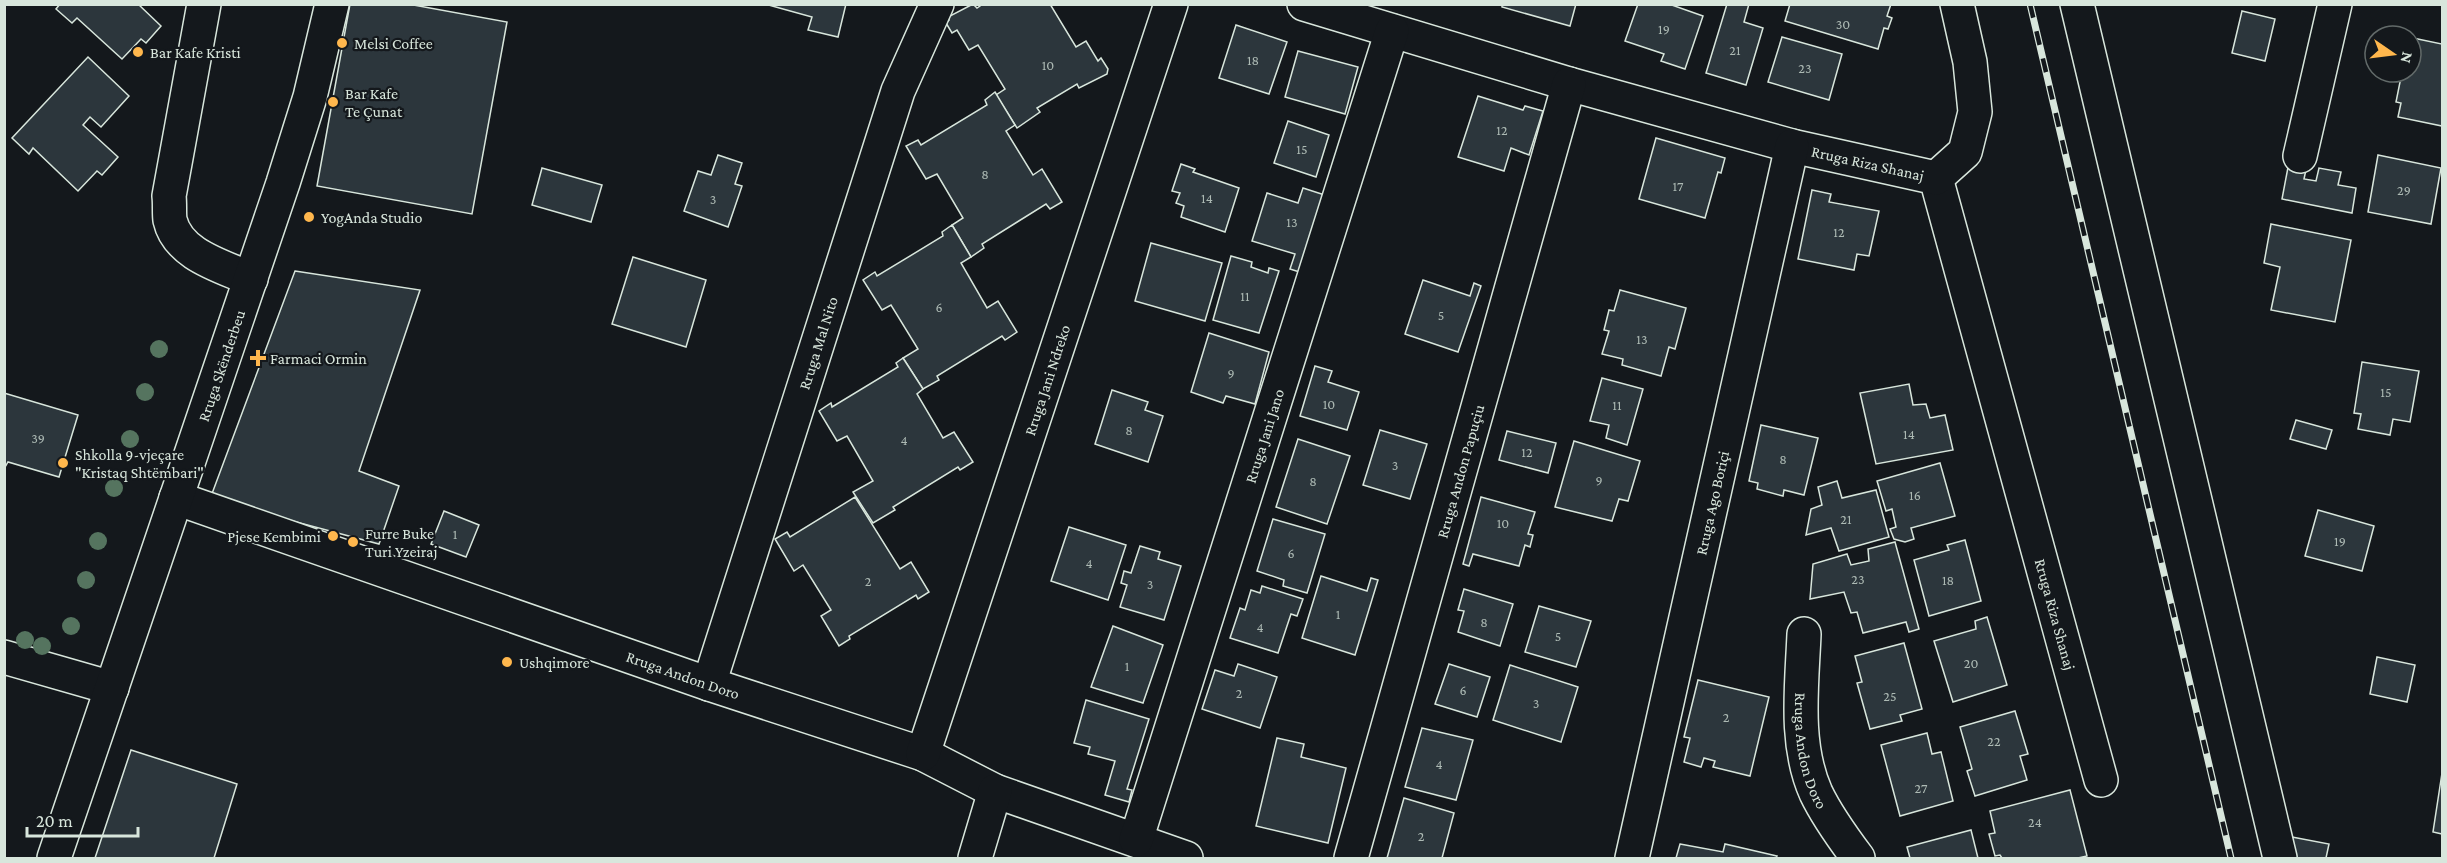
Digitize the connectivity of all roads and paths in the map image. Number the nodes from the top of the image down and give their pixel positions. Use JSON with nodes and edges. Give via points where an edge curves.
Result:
{"nodes":[{"id":1,"x":204,"y":4,"type":"edge"},
{"id":2,"x":332,"y":4,"type":"edge"},
{"id":3,"x":937,"y":4,"type":"edge"},
{"id":4,"x":1171,"y":4,"type":"edge"},
{"id":5,"x":1304,"y":4,"type":"edge"},
{"id":6,"x":1957,"y":4,"type":"edge"},
{"id":7,"x":2077,"y":4,"type":"edge"},
{"id":8,"x":2335,"y":4,"type":"edge"},
{"id":9,"x":1392,"y":31,"type":"junction"},
{"id":10,"x":1569,"y":84,"type":"junction"},
{"id":11,"x":1792,"y":146,"type":"junction"},
{"id":12,"x":2300,"y":156,"type":"dead end"},
{"id":13,"x":1936,"y":178,"type":"junction"},
{"id":14,"x":251,"y":279,"type":"junction"},
{"id":15,"x":176,"y":498,"type":"junction"},
{"id":16,"x":1804,"y":634,"type":"dead end"},
{"id":17,"x":4,"y":657,"type":"edge"},
{"id":18,"x":709,"y":684,"type":"junction"},
{"id":19,"x":112,"y":688,"type":"junction"},
{"id":20,"x":923,"y":754,"type":"junction"},
{"id":21,"x":2101,"y":780,"type":"dead end"},
{"id":22,"x":995,"y":791,"type":"junction"},
{"id":23,"x":1136,"y":840,"type":"junction"},
{"id":24,"x":54,"y":858,"type":"edge"},
{"id":25,"x":975,"y":858,"type":"edge"},
{"id":26,"x":1186,"y":858,"type":"edge"},
{"id":27,"x":1350,"y":858,"type":"edge"},
{"id":28,"x":1632,"y":858,"type":"edge"},
{"id":29,"x":1858,"y":858,"type":"edge"},
{"id":30,"x":2280,"y":858,"type":"edge"}],
"edges":[{"from":1,"to":14,"type":"street","via":[[170,196],[170,221],[182,242],[200,257]]},
{"from":2,"to":14,"type":"street","name":"Rruga Skënderbeu","via":[[310,97]]},
{"from":3,"to":18,"type":"street","name":"Rruga Mal Nito","via":[[898,91]]},
{"from":4,"to":20,"type":"street","name":"Rruga Jani Ndreko"},
{"from":5,"to":9,"type":"street","name":"Rruga Riza Shanaj"},
{"from":6,"to":13,"type":"street","via":[[1970,62],[1975,112],[1965,152]]},
{"from":7,"to":30,"type":"street"},
{"from":8,"to":12,"type":"street"},
{"from":9,"to":10,"type":"street","name":"Rruga Riza Shanaj"},
{"from":9,"to":23,"type":"street","name":"Rruga Jani Jano"},
{"from":10,"to":11,"type":"street","name":"Rruga Riza Shanaj"},
{"from":10,"to":27,"type":"street","name":"Rruga Andon Papuçiu"},
{"from":11,"to":13,"type":"street","name":"Rruga Riza Shanaj"},
{"from":11,"to":28,"type":"street","name":"Rruga Ago Boriçi"},
{"from":13,"to":21,"type":"street","name":"Rruga Riza Shanaj"},
{"from":14,"to":15,"type":"street","name":"Rruga Skënderbeu"},
{"from":15,"to":18,"type":"street","name":"Rruga Andon Doro"},
{"from":15,"to":19,"type":"street","name":"Rruga Skënderbeu"},
{"from":16,"to":29,"type":"street","name":"Rruga Andon Doro","via":[[1801,705],[1807,762],[1815,792]]},
{"from":17,"to":19,"type":"street"},
{"from":18,"to":20,"type":"street","name":"Rruga Andon Doro"},
{"from":19,"to":24,"type":"street","name":"Rruga Skënderbeu"},
{"from":20,"to":22,"type":"street","name":"Rruga Andon Doro"},
{"from":22,"to":23,"type":"street","name":"Rruga Andon Doro"},
{"from":22,"to":25,"type":"street"},
{"from":23,"to":26,"type":"street","name":"Rruga Andon Doro"}]}
